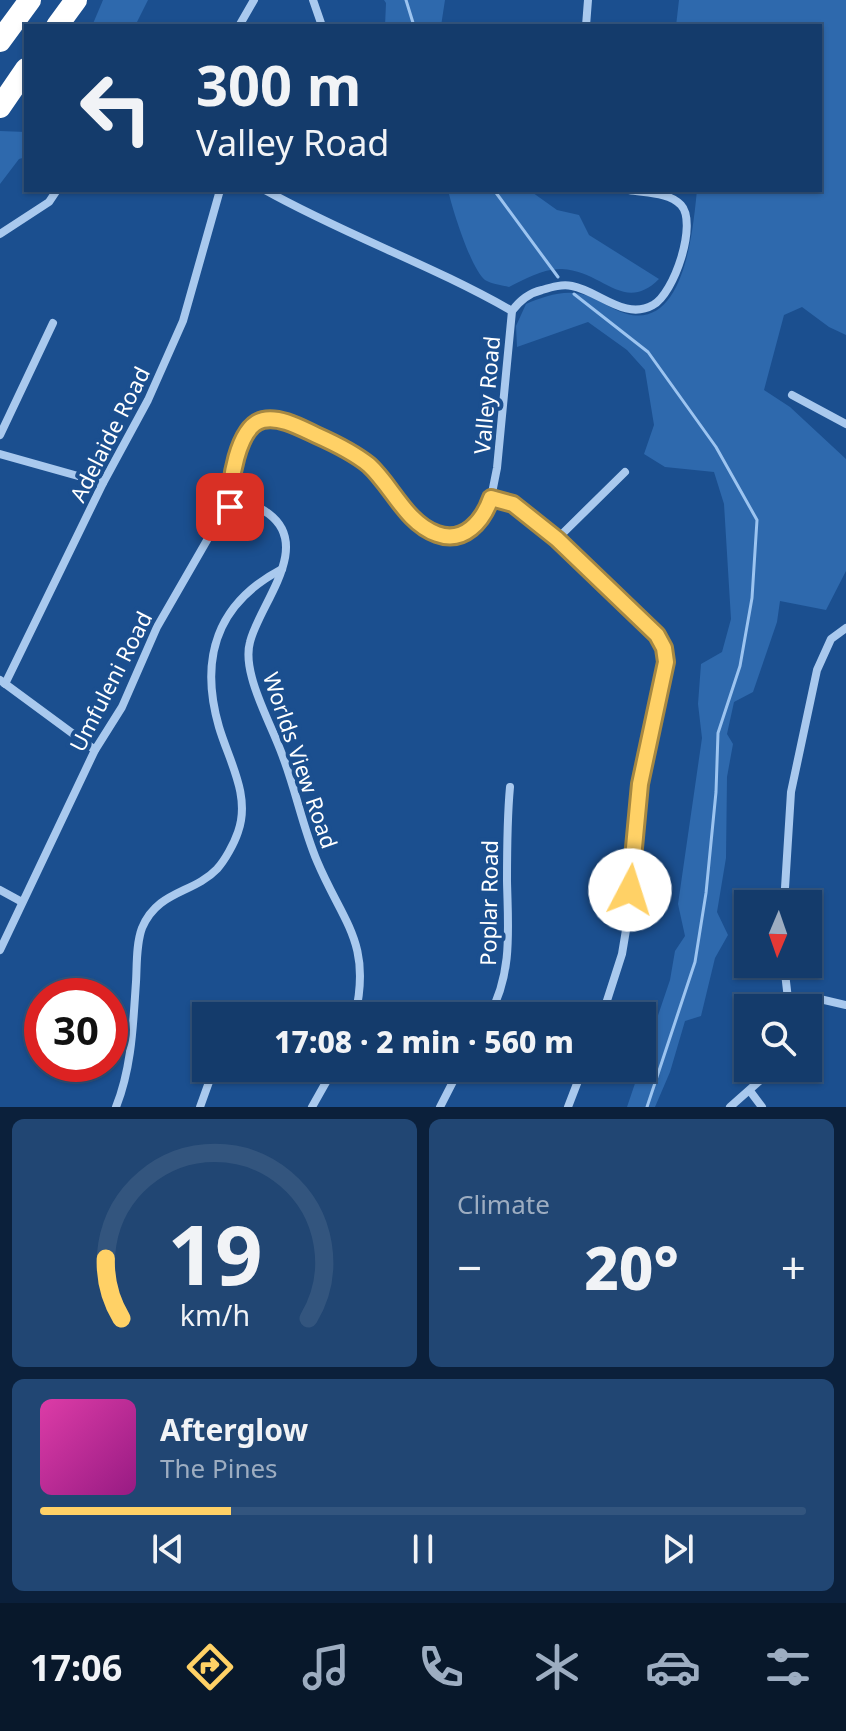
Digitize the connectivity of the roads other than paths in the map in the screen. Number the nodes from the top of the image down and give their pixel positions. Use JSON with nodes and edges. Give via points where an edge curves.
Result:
{"nodes":[{"id":1,"x":30,"y":0,"type":"edge"},
{"id":2,"x":76,"y":0,"type":"edge"},
{"id":3,"x":254,"y":0,"type":"edge"},
{"id":4,"x":313,"y":0,"type":"edge"},
{"id":5,"x":588,"y":0,"type":"edge"},
{"id":6,"x":58,"y":24,"type":"edge"},
{"id":7,"x":240,"y":24,"type":"edge"},
{"id":8,"x":321,"y":24,"type":"edge"},
{"id":9,"x":586,"y":24,"type":"edge"},
{"id":10,"x":0,"y":41,"type":"edge"},
{"id":11,"x":24,"y":72,"type":"edge"},
{"id":12,"x":0,"y":107,"type":"edge"},
{"id":13,"x":56,"y":192,"type":"edge"},
{"id":14,"x":219,"y":192,"type":"edge"},
{"id":15,"x":272,"y":192,"type":"edge"},
{"id":16,"x":639,"y":192,"type":"edge"},
{"id":17,"x":0,"y":234,"type":"edge"},
{"id":18,"x":512,"y":311,"type":"junction"},
{"id":19,"x":53,"y":323,"type":"dead end"},
{"id":20,"x":792,"y":395,"type":"dead end"},
{"id":21,"x":846,"y":424,"type":"edge"},
{"id":22,"x":250,"y":430,"type":"joint"},
{"id":23,"x":0,"y":435,"type":"edge"},
{"id":24,"x":0,"y":454,"type":"edge"},
{"id":25,"x":625,"y":472,"type":"dead end"},
{"id":26,"x":103,"y":483,"type":"junction"},
{"id":27,"x":491,"y":498,"type":"junction"},
{"id":28,"x":230,"y":507,"type":"junction"},
{"id":29,"x":557,"y":539,"type":"junction"},
{"id":30,"x":282,"y":569,"type":"junction"},
{"id":31,"x":846,"y":628,"type":"edge"},
{"id":32,"x":2,"y":682,"type":"edge"},
{"id":33,"x":95,"y":750,"type":"junction"},
{"id":34,"x":510,"y":787,"type":"dead end"},
{"id":35,"x":0,"y":890,"type":"edge"},
{"id":36,"x":785,"y":890,"type":"edge"},
{"id":37,"x":22,"y":902,"type":"junction"},
{"id":38,"x":0,"y":950,"type":"edge"},
{"id":39,"x":822,"y":999,"type":"edge"},
{"id":40,"x":356,"y":1002,"type":"edge"},
{"id":41,"x":495,"y":1002,"type":"edge"},
{"id":42,"x":607,"y":1002,"type":"edge"},
{"id":43,"x":846,"y":1005,"type":"edge"},
{"id":44,"x":209,"y":1082,"type":"edge"},
{"id":45,"x":326,"y":1082,"type":"edge"},
{"id":46,"x":453,"y":1082,"type":"edge"},
{"id":47,"x":578,"y":1082,"type":"edge"},
{"id":48,"x":759,"y":1082,"type":"edge"},
{"id":49,"x":750,"y":1091,"type":"junction"},
{"id":50,"x":116,"y":1107,"type":"edge"},
{"id":51,"x":200,"y":1107,"type":"edge"},
{"id":52,"x":312,"y":1107,"type":"edge"},
{"id":53,"x":440,"y":1107,"type":"edge"},
{"id":54,"x":568,"y":1107,"type":"edge"},
{"id":55,"x":730,"y":1107,"type":"edge"},
{"id":56,"x":762,"y":1107,"type":"edge"}],
"edges":[{"from":1,"to":10,"type":"highway"},
{"from":2,"to":6,"type":"highway"},
{"from":3,"to":7,"type":"street"},
{"from":4,"to":8,"type":"street"},
{"from":5,"to":9,"type":"street"},
{"from":11,"to":12,"type":"highway"},
{"from":13,"to":17,"type":"street"},
{"from":14,"to":26,"type":"street","name":"Adelaide Road","via":[[183,321]]},
{"from":15,"to":18,"type":"street"},
{"from":16,"to":18,"type":"street","name":"Valley Road","via":[[674,199],[687,216],[679,261],[662,299],[631,309],[569,285],[524,298]]},
{"from":18,"to":27,"type":"street","name":"Valley Road"},
{"from":19,"to":23,"type":"street"},
{"from":20,"to":21,"type":"street"},
{"from":22,"to":27,"type":"street","name":"Valley Road","via":[[264,420],[275,420],[347,450],[380,476],[412,518],[446,537],[480,521]]},
{"from":22,"to":28,"type":"street","name":"Umfuleni Road","via":[[232,474]]},
{"from":24,"to":26,"type":"street"},
{"from":25,"to":29,"type":"street"},
{"from":26,"to":32,"type":"street","name":"Adelaide Road"},
{"from":27,"to":29,"type":"street","via":[[513,504]]},
{"from":28,"to":30,"type":"street","name":"Worlds View Road","via":[[245,503],[276,519],[286,549]]},
{"from":28,"to":33,"type":"street","name":"Umfuleni Road","via":[[157,627],[122,707]]},
{"from":29,"to":42,"type":"street","via":[[657,635],[666,662],[637,807],[622,954]]},
{"from":30,"to":40,"type":"street","name":"Worlds View Road","via":[[250,641],[251,677],[317,860],[351,927],[360,963]]},
{"from":30,"to":50,"type":"street","via":[[244,593],[226,615],[215,643],[212,683],[220,728],[240,785],[239,832],[216,869],[167,896],[142,928],[130,1055]]},
{"from":31,"to":36,"type":"street","via":[[831,639],[817,670],[791,792]]},
{"from":32,"to":33,"type":"street"},
{"from":33,"to":37,"type":"street","name":"Umfuleni Road"},
{"from":34,"to":41,"type":"street","name":"Poplar Road","via":[[509,951]]},
{"from":35,"to":37,"type":"street"},
{"from":37,"to":38,"type":"street","name":"Umfuleni Road"},
{"from":39,"to":43,"type":"street"},
{"from":44,"to":51,"type":"street"},
{"from":45,"to":52,"type":"street"},
{"from":46,"to":53,"type":"street"},
{"from":47,"to":54,"type":"street"},
{"from":48,"to":49,"type":"street"},
{"from":49,"to":55,"type":"street"},
{"from":49,"to":56,"type":"street"}]}
